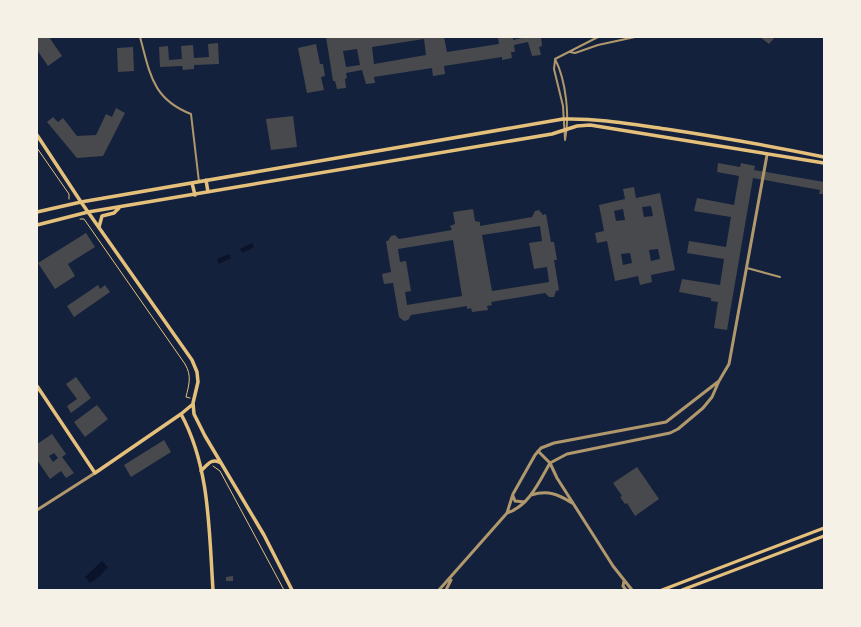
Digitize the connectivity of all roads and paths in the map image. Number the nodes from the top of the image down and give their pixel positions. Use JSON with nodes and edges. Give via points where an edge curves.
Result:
{"nodes":[{"id":1,"x":140,"y":37,"type":"edge"},
{"id":2,"x":598,"y":37,"type":"edge"},
{"id":3,"x":635,"y":37,"type":"edge"},
{"id":4,"x":570,"y":52,"type":"junction"},
{"id":5,"x":555,"y":59,"type":"junction"},
{"id":6,"x":563,"y":119,"type":"junction"},
{"id":7,"x":568,"y":119,"type":"junction"},
{"id":8,"x":565,"y":130,"type":"junction"},
{"id":9,"x":37,"y":135,"type":"edge"},
{"id":10,"x":37,"y":148,"type":"edge"},
{"id":11,"x":767,"y":155,"type":"junction"},
{"id":12,"x":824,"y":156,"type":"edge"},
{"id":13,"x":824,"y":164,"type":"edge"},
{"id":14,"x":206,"y":180,"type":"junction"},
{"id":15,"x":200,"y":182,"type":"junction"},
{"id":16,"x":192,"y":183,"type":"junction"},
{"id":17,"x":208,"y":192,"type":"junction"},
{"id":18,"x":195,"y":195,"type":"junction"},
{"id":19,"x":69,"y":199,"type":"dead end"},
{"id":20,"x":81,"y":202,"type":"junction"},
{"id":21,"x":120,"y":207,"type":"junction"},
{"id":22,"x":37,"y":212,"type":"edge"},
{"id":23,"x":88,"y":212,"type":"junction"},
{"id":24,"x":78,"y":217,"type":"dead end"},
{"id":25,"x":37,"y":225,"type":"edge"},
{"id":26,"x":99,"y":228,"type":"junction"},
{"id":27,"x":747,"y":268,"type":"junction"},
{"id":28,"x":780,"y":277,"type":"dead end"},
{"id":29,"x":718,"y":381,"type":"junction"},
{"id":30,"x":37,"y":386,"type":"edge"},
{"id":31,"x":190,"y":398,"type":"dead end"},
{"id":32,"x":193,"y":403,"type":"junction"},
{"id":33,"x":181,"y":414,"type":"junction"},
{"id":34,"x":538,"y":451,"type":"junction"},
{"id":35,"x":212,"y":461,"type":"junction"},
{"id":36,"x":550,"y":463,"type":"junction"},
{"id":37,"x":222,"y":464,"type":"junction"},
{"id":38,"x":202,"y":471,"type":"junction"},
{"id":39,"x":95,"y":473,"type":"junction"},
{"id":40,"x":513,"y":494,"type":"junction"},
{"id":41,"x":531,"y":495,"type":"junction"},
{"id":42,"x":525,"y":502,"type":"junction"},
{"id":43,"x":573,"y":504,"type":"junction"},
{"id":44,"x":37,"y":510,"type":"edge"},
{"id":45,"x":508,"y":513,"type":"junction"},
{"id":46,"x":824,"y":528,"type":"edge"},
{"id":47,"x":824,"y":536,"type":"edge"},
{"id":48,"x":452,"y":577,"type":"junction"},
{"id":49,"x":624,"y":581,"type":"junction"},
{"id":50,"x":213,"y":590,"type":"edge"},
{"id":51,"x":284,"y":590,"type":"edge"},
{"id":52,"x":292,"y":590,"type":"edge"},
{"id":53,"x":439,"y":590,"type":"edge"},
{"id":54,"x":446,"y":590,"type":"edge"},
{"id":55,"x":626,"y":590,"type":"edge"},
{"id":56,"x":632,"y":590,"type":"edge"},
{"id":57,"x":662,"y":590,"type":"edge"},
{"id":58,"x":682,"y":590,"type":"edge"}],
"edges":[{"from":1,"to":15,"type":"street","via":[[155,88],[171,104],[191,114]]},
{"from":2,"to":4,"type":"street","via":[[573,48]]},
{"from":3,"to":4,"type":"street"},
{"from":4,"to":5,"type":"street"},
{"from":5,"to":6,"type":"street","via":[[554,69],[563,106]]},
{"from":5,"to":7,"type":"street","via":[[559,67]]},
{"from":6,"to":7,"type":"main road"},
{"from":6,"to":8,"type":"street"},
{"from":6,"to":14,"type":"main road"},
{"from":7,"to":8,"type":"street"},
{"from":7,"to":12,"type":"main road","via":[[596,119],[700,134]]},
{"from":8,"to":11,"type":"main road","via":[[577,126],[594,126]]},
{"from":8,"to":17,"type":"main road"},
{"from":9,"to":20,"type":"main road"},
{"from":10,"to":19,"type":"path","via":[[69,194]]},
{"from":11,"to":13,"type":"main road"},
{"from":11,"to":27,"type":"street"},
{"from":14,"to":15,"type":"main road"},
{"from":14,"to":17,"type":"main road"},
{"from":15,"to":16,"type":"main road"},
{"from":16,"to":18,"type":"main road"},
{"from":16,"to":20,"type":"main road"},
{"from":17,"to":18,"type":"main road"},
{"from":18,"to":21,"type":"main road"},
{"from":20,"to":22,"type":"main road"},
{"from":20,"to":23,"type":"main road"},
{"from":21,"to":23,"type":"main road"},
{"from":21,"to":26,"type":"main road","via":[[114,213],[102,216]]},
{"from":23,"to":25,"type":"main road"},
{"from":23,"to":26,"type":"main road"},
{"from":24,"to":31,"type":"path","via":[[84,218],[185,364],[190,373],[186,397]]},
{"from":26,"to":32,"type":"main road","via":[[192,360],[198,382]]},
{"from":27,"to":28,"type":"street"},
{"from":27,"to":29,"type":"street","via":[[730,364]]},
{"from":29,"to":34,"type":"street","via":[[666,422],[554,443]]},
{"from":29,"to":36,"type":"street","via":[[714,394],[703,408],[670,433],[567,454]]},
{"from":30,"to":39,"type":"main road"},
{"from":32,"to":33,"type":"main road"},
{"from":32,"to":37,"type":"main road","via":[[196,420]]},
{"from":33,"to":38,"type":"main road","via":[[192,434]]},
{"from":33,"to":39,"type":"main road"},
{"from":34,"to":36,"type":"street"},
{"from":34,"to":40,"type":"street"},
{"from":35,"to":37,"type":"main road"},
{"from":35,"to":38,"type":"main road"},
{"from":35,"to":51,"type":"path","via":[[214,467],[220,471]]},
{"from":36,"to":41,"type":"street"},
{"from":36,"to":43,"type":"street"},
{"from":37,"to":52,"type":"main road","via":[[264,535]]},
{"from":38,"to":50,"type":"main road"},
{"from":39,"to":44,"type":"street"},
{"from":40,"to":42,"type":"street","via":[[515,501]]},
{"from":40,"to":45,"type":"street"},
{"from":41,"to":42,"type":"street"},
{"from":41,"to":43,"type":"street","via":[[543,491],[558,494]]},
{"from":42,"to":45,"type":"street"},
{"from":43,"to":49,"type":"street"},
{"from":45,"to":48,"type":"street"},
{"from":46,"to":57,"type":"main road"},
{"from":47,"to":58,"type":"main road"},
{"from":48,"to":53,"type":"street"},
{"from":48,"to":54,"type":"street"},
{"from":49,"to":55,"type":"street","via":[[623,586]]},
{"from":49,"to":56,"type":"street"}]}
